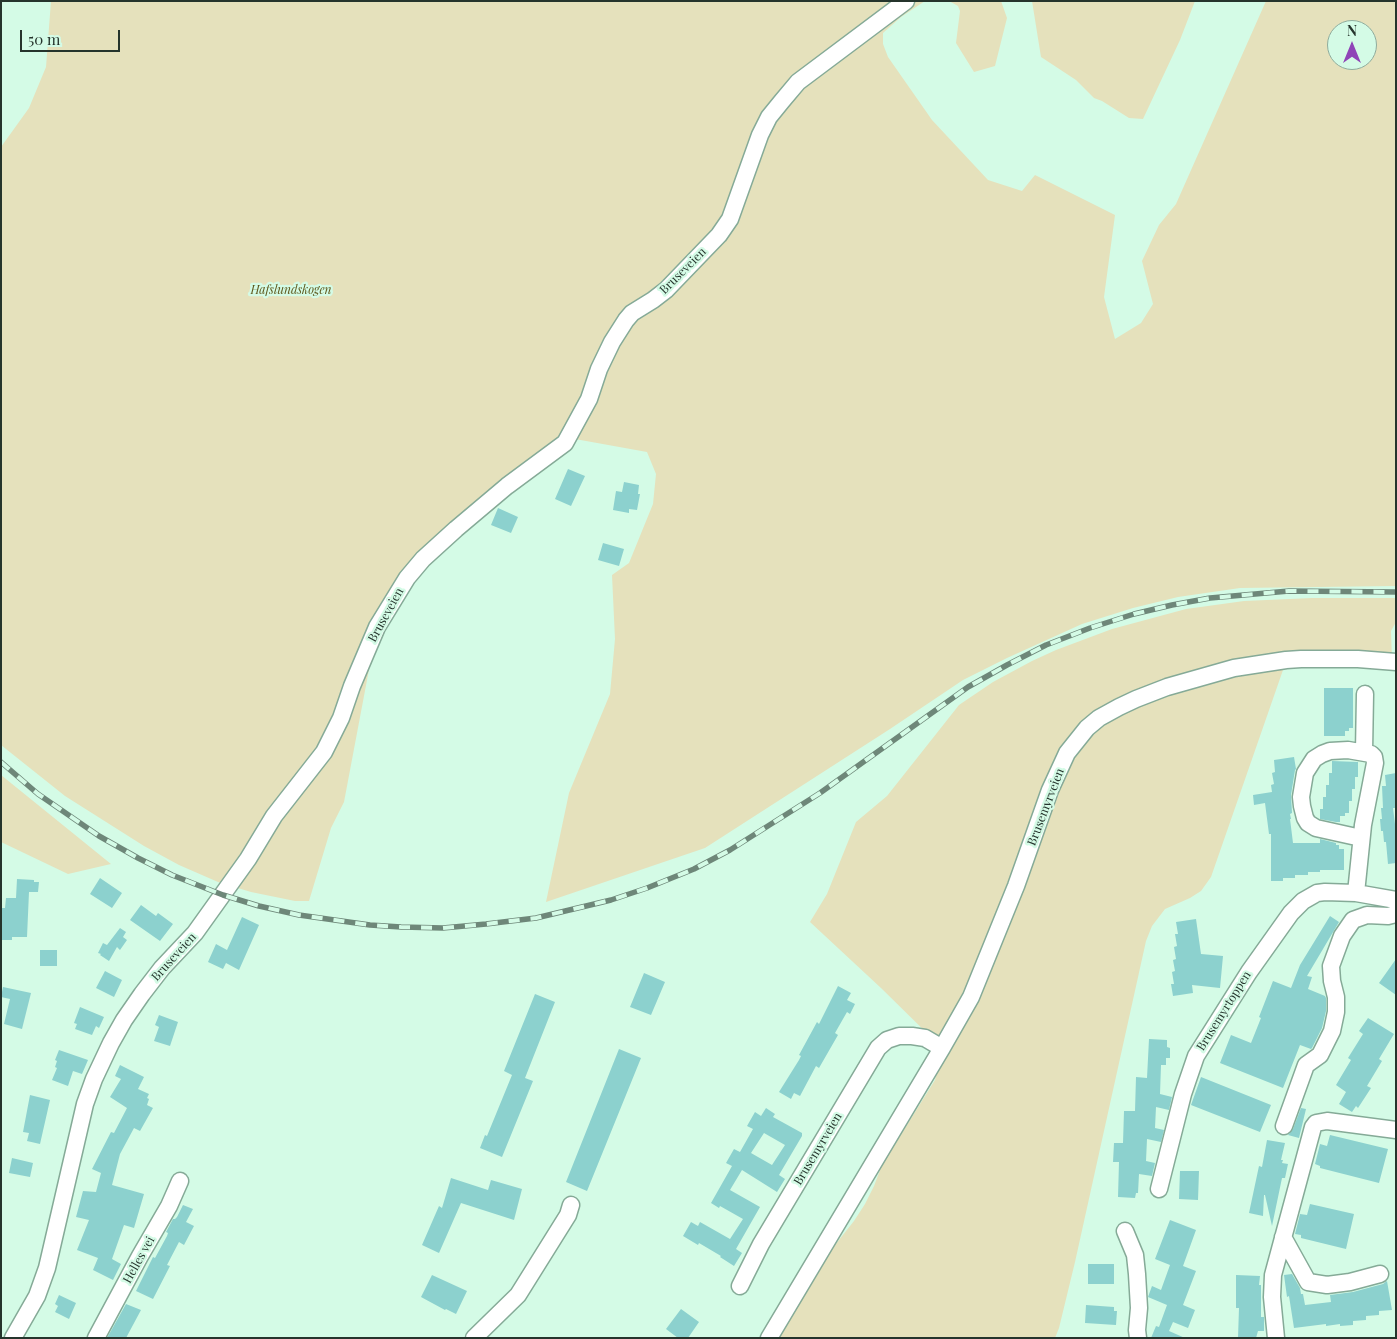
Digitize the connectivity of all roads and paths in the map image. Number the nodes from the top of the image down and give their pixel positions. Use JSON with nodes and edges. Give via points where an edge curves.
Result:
{"nodes":[{"id":1,"x":906,"y":1,"type":"edge"},
{"id":2,"x":1396,"y":662,"type":"edge"},
{"id":3,"x":1365,"y":694,"type":"dead end"},
{"id":4,"x":1364,"y":752,"type":"junction"},
{"id":5,"x":1361,"y":838,"type":"junction"},
{"id":6,"x":1356,"y":893,"type":"junction"},
{"id":7,"x":1396,"y":900,"type":"edge"},
{"id":8,"x":1396,"y":914,"type":"edge"},
{"id":9,"x":942,"y":1048,"type":"junction"},
{"id":10,"x":1284,"y":1126,"type":"dead end"},
{"id":11,"x":1396,"y":1130,"type":"edge"},
{"id":12,"x":180,"y":1181,"type":"dead end"},
{"id":13,"x":1159,"y":1189,"type":"dead end"},
{"id":14,"x":571,"y":1205,"type":"dead end"},
{"id":15,"x":1125,"y":1231,"type":"dead end"},
{"id":16,"x":1284,"y":1237,"type":"junction"},
{"id":17,"x":1380,"y":1274,"type":"dead end"},
{"id":18,"x":740,"y":1286,"type":"dead end"},
{"id":19,"x":13,"y":1338,"type":"edge"},
{"id":20,"x":96,"y":1338,"type":"edge"},
{"id":21,"x":474,"y":1338,"type":"edge"},
{"id":22,"x":768,"y":1338,"type":"edge"},
{"id":23,"x":1138,"y":1338,"type":"edge"},
{"id":24,"x":1276,"y":1338,"type":"edge"}],
"edges":[{"from":1,"to":19,"type":"street","name":"Bruseveien","via":[[798,82],[782,100],[760,136],[730,219],[719,235],[666,290],[626,320],[612,342],[589,399],[565,443],[456,529],[407,578],[377,627],[324,752],[274,816],[248,859],[195,933],[142,994],[111,1043],[85,1104],[48,1268],[37,1296]]},
{"from":2,"to":9,"type":"street","name":"Brusemyrveien","via":[[1301,659],[1234,668],[1136,699],[1086,728],[1067,753],[1050,790],[971,997]]},
{"from":3,"to":4,"type":"street"},
{"from":4,"to":5,"type":"street","via":[[1372,754],[1375,762]]},
{"from":4,"to":5,"type":"street","via":[[1339,750],[1314,759],[1305,773],[1301,797],[1305,818],[1311,825]]},
{"from":5,"to":6,"type":"street"},
{"from":6,"to":7,"type":"street","name":"Brusemyrtoppen"},
{"from":6,"to":13,"type":"street","name":"Brusemyrtoppen","via":[[1317,893],[1303,901],[1291,912],[1249,972],[1196,1056]]},
{"from":8,"to":10,"type":"street","via":[[1367,914],[1353,920],[1342,936],[1331,966],[1336,997],[1332,1031],[1320,1055],[1306,1065]]},
{"from":9,"to":18,"type":"street","name":"Brusemyrveien","via":[[925,1038],[912,1036],[887,1040],[878,1048],[760,1244]]},
{"from":9,"to":22,"type":"street","name":"Brusemyrveien"},
{"from":11,"to":16,"type":"street","via":[[1327,1121],[1316,1123]]},
{"from":12,"to":20,"type":"street","name":"Helles vei"},
{"from":14,"to":21,"type":"street","via":[[518,1295]]},
{"from":15,"to":23,"type":"street","via":[[1135,1255],[1140,1308]]},
{"from":16,"to":17,"type":"street","via":[[1308,1282],[1327,1285]]},
{"from":16,"to":24,"type":"street","via":[[1273,1275]]}]}
